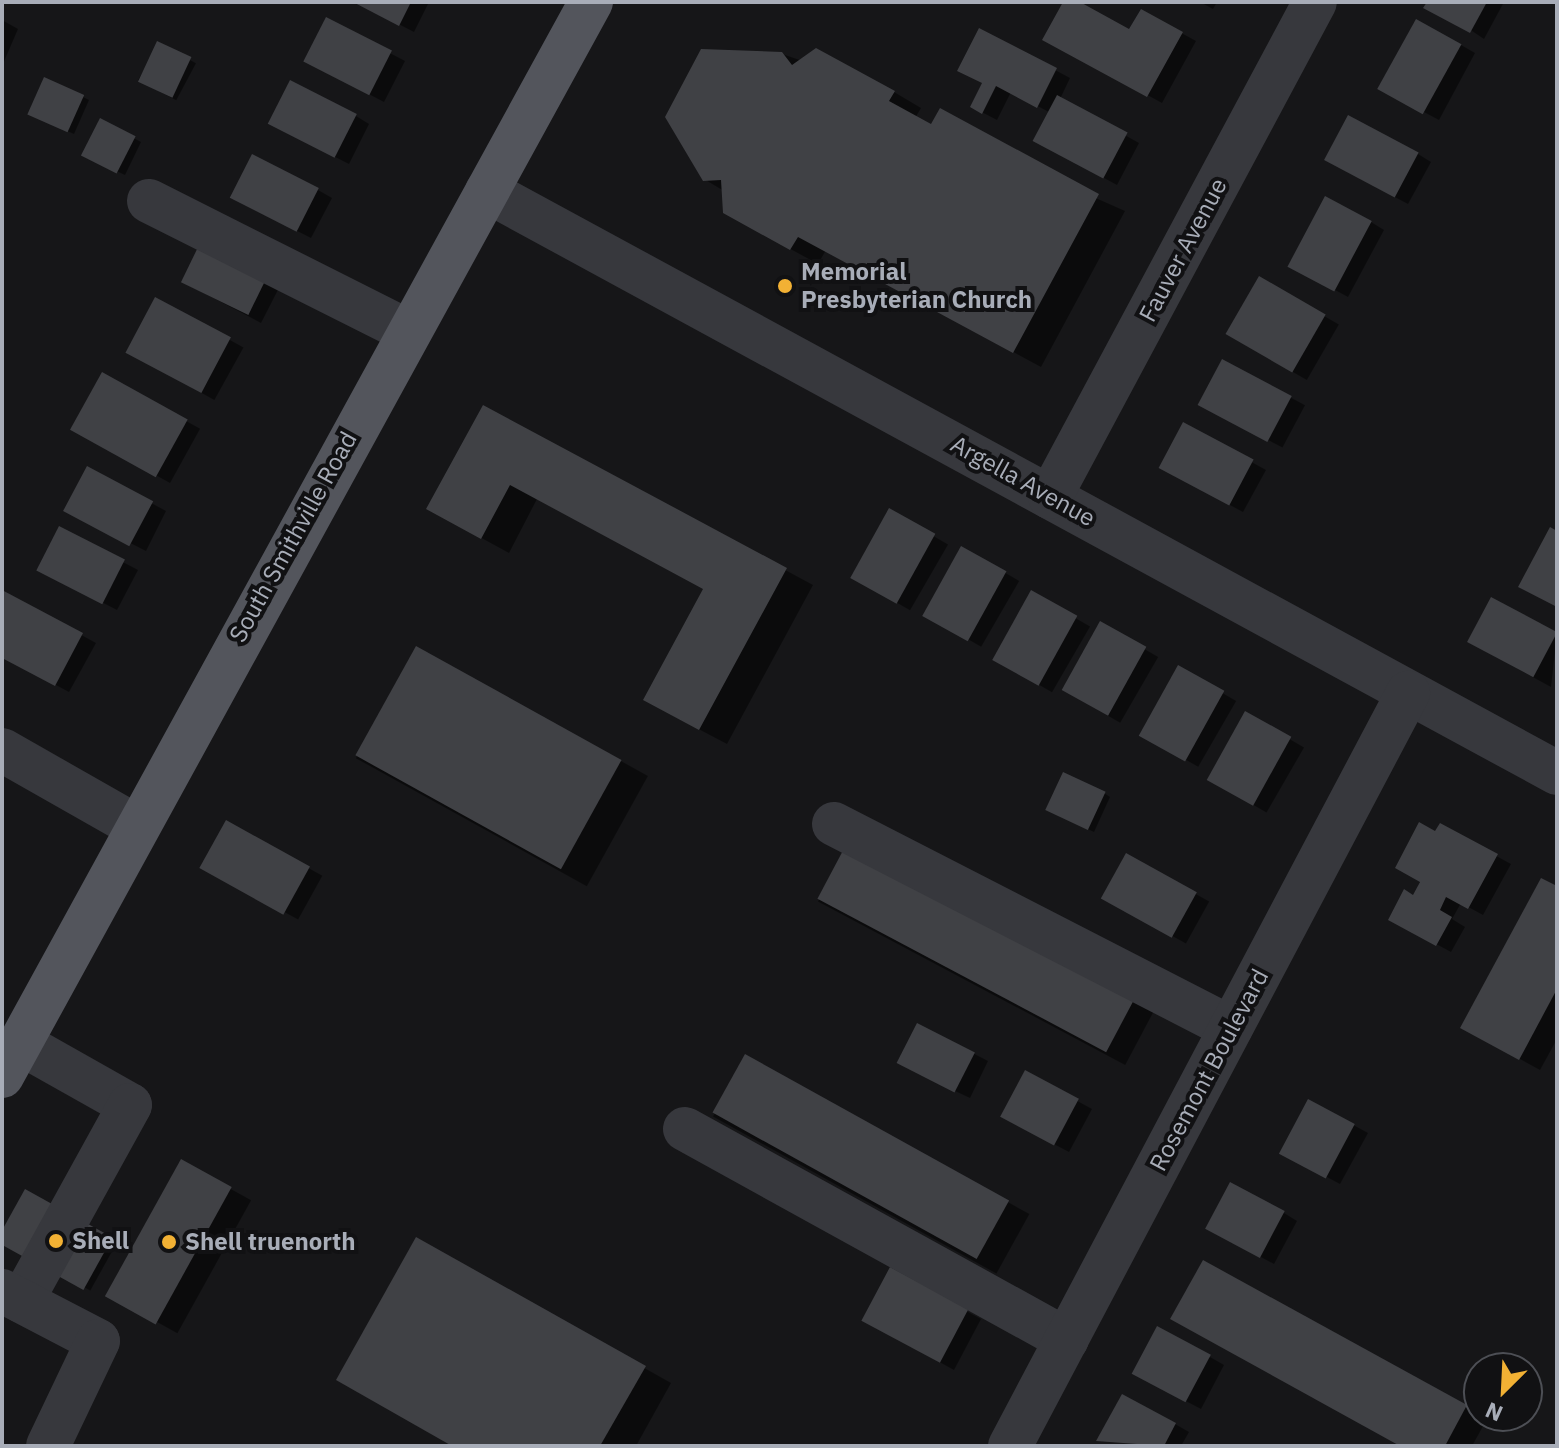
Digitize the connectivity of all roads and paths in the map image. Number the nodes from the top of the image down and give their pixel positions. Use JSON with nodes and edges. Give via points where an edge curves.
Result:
{"nodes":[{"id":1,"x":591,"y":2,"type":"edge"},
{"id":2,"x":1315,"y":2,"type":"edge"},
{"id":3,"x":487,"y":191,"type":"junction"},
{"id":4,"x":149,"y":201,"type":"dead end"},
{"id":5,"x":407,"y":331,"type":"junction"},
{"id":6,"x":1050,"y":497,"type":"junction"},
{"id":7,"x":1408,"y":693,"type":"junction"},
{"id":8,"x":2,"y":750,"type":"edge"},
{"id":9,"x":1557,"y":773,"type":"edge"},
{"id":10,"x":834,"y":824,"type":"dead end"},
{"id":11,"x":134,"y":825,"type":"junction"},
{"id":12,"x":1231,"y":1028,"type":"junction"},
{"id":13,"x":11,"y":1060,"type":"edge"},
{"id":14,"x":685,"y":1129,"type":"dead end"},
{"id":15,"x":12,"y":1296,"type":"edge"},
{"id":16,"x":1067,"y":1340,"type":"junction"},
{"id":17,"x":48,"y":1446,"type":"edge"},
{"id":18,"x":1010,"y":1446,"type":"edge"}],
"edges":[{"from":1,"to":3,"type":"main road","name":"South Smithville Road"},
{"from":2,"to":6,"type":"street","name":"Fauver Avenue"},
{"from":3,"to":5,"type":"main road","name":"South Smithville Road"},
{"from":3,"to":6,"type":"street","name":"Argella Avenue"},
{"from":4,"to":5,"type":"street"},
{"from":5,"to":11,"type":"main road","name":"South Smithville Road"},
{"from":6,"to":7,"type":"street","name":"Argella Avenue"},
{"from":7,"to":9,"type":"street","name":"Argella Avenue"},
{"from":7,"to":12,"type":"street","name":"Rosemont Boulevard"},
{"from":8,"to":11,"type":"street"},
{"from":10,"to":12,"type":"street"},
{"from":11,"to":13,"type":"main road","name":"South Smithville Road"},
{"from":12,"to":16,"type":"street","name":"Rosemont Boulevard"},
{"from":13,"to":15,"type":"street","via":[[130,1105]]},
{"from":14,"to":16,"type":"street"},
{"from":15,"to":17,"type":"street","via":[[98,1341]]},
{"from":16,"to":18,"type":"street","name":"Rosemont Boulevard"}]}
